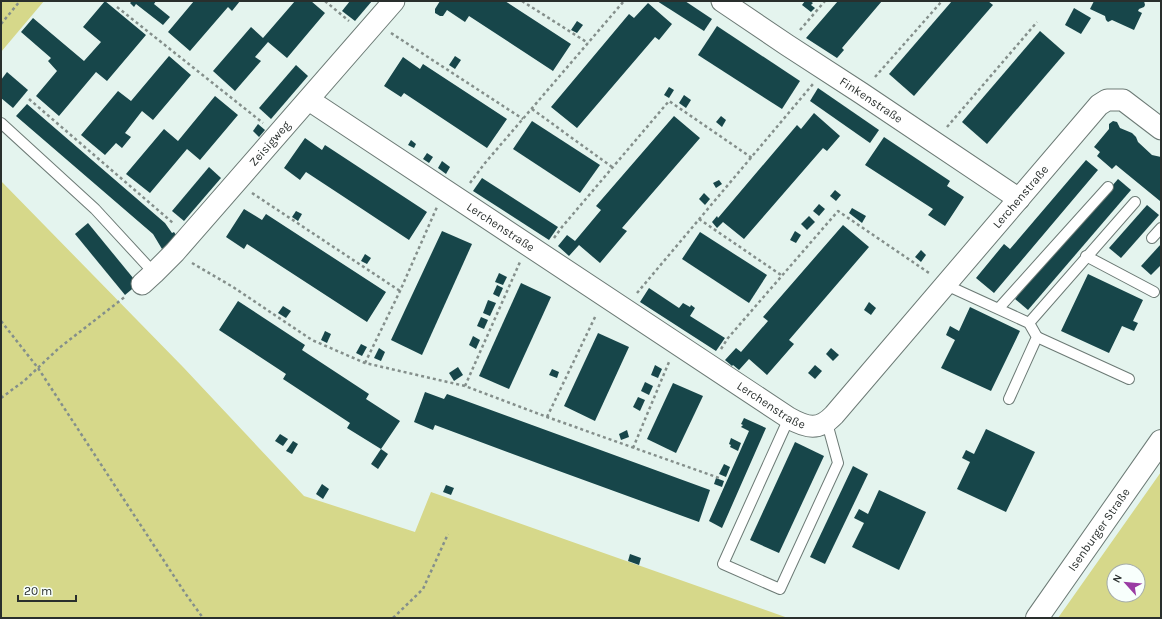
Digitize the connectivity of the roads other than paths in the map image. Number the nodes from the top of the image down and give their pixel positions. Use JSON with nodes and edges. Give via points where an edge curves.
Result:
{"nodes":[{"id":1,"x":394,"y":1,"type":"edge"},
{"id":2,"x":722,"y":1,"type":"edge"},
{"id":3,"x":309,"y":100,"type":"junction"},
{"id":4,"x":1,"y":123,"type":"edge"},
{"id":5,"x":1161,"y":129,"type":"edge"},
{"id":6,"x":1108,"y":187,"type":"dead end"},
{"id":7,"x":1019,"y":199,"type":"junction"},
{"id":8,"x":1135,"y":202,"type":"dead end"},
{"id":9,"x":1161,"y":228,"type":"edge"},
{"id":10,"x":1152,"y":238,"type":"dead end"},
{"id":11,"x":1086,"y":256,"type":"junction"},
{"id":12,"x":148,"y":278,"type":"joint"},
{"id":13,"x":946,"y":284,"type":"junction"},
{"id":14,"x":1154,"y":292,"type":"dead end"},
{"id":15,"x":999,"y":308,"type":"junction"},
{"id":16,"x":1029,"y":323,"type":"junction"},
{"id":17,"x":1037,"y":337,"type":"junction"},
{"id":18,"x":1129,"y":379,"type":"dead end"},
{"id":19,"x":1009,"y":399,"type":"dead end"},
{"id":20,"x":789,"y":418,"type":"junction"},
{"id":21,"x":827,"y":422,"type":"junction"},
{"id":22,"x":1161,"y":441,"type":"edge"},
{"id":23,"x":1037,"y":618,"type":"edge"}],
"edges":[{"from":1,"to":3,"type":"street","name":"Zeisigweg"},
{"from":2,"to":7,"type":"street","name":"Finkenstraße"},
{"from":3,"to":12,"type":"street","name":"Zeisigweg","via":[[175,252]]},
{"from":3,"to":20,"type":"street","name":"Lerchenstraße"},
{"from":4,"to":12,"type":"lane","via":[[95,209]]},
{"from":5,"to":7,"type":"street","name":"Lerchenstraße","via":[[1123,100],[1108,100],[1099,105]]},
{"from":6,"to":15,"type":"lane"},
{"from":7,"to":13,"type":"street","name":"Lerchenstraße"},
{"from":8,"to":11,"type":"lane"},
{"from":9,"to":10,"type":"lane"},
{"from":11,"to":14,"type":"lane"},
{"from":11,"to":16,"type":"lane"},
{"from":13,"to":15,"type":"lane"},
{"from":13,"to":21,"type":"street","name":"Lerchenstraße"},
{"from":15,"to":16,"type":"lane"},
{"from":16,"to":17,"type":"lane"},
{"from":17,"to":18,"type":"lane"},
{"from":17,"to":19,"type":"lane"},
{"from":20,"to":21,"type":"street","name":"Lerchenstraße","via":[[817,427]]},
{"from":20,"to":21,"type":"lane","via":[[723,564],[780,589],[838,463]]},
{"from":22,"to":23,"type":"main road","name":"Isenburger Straße"}]}
